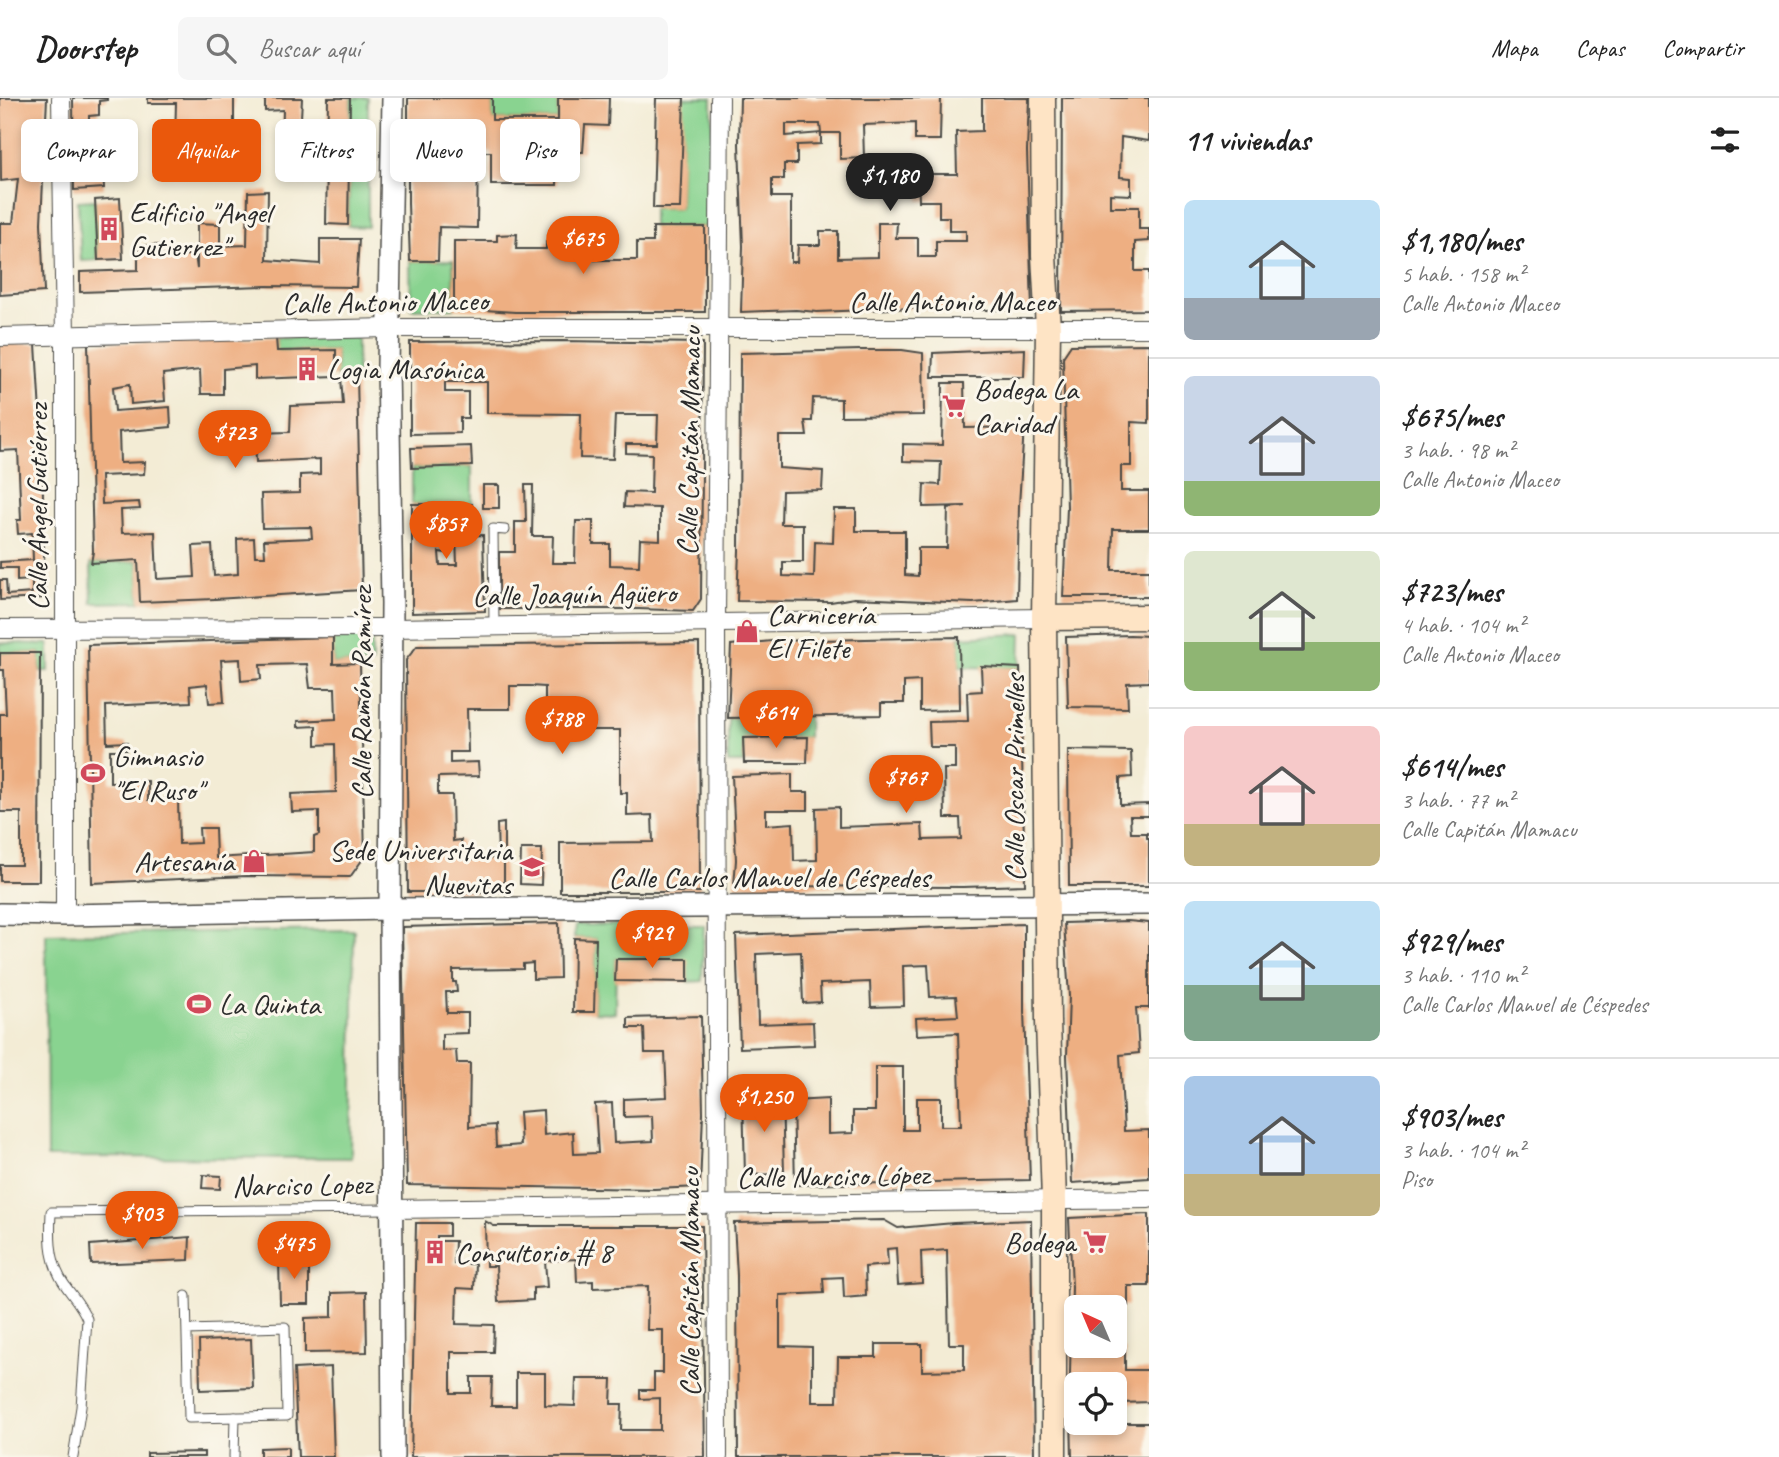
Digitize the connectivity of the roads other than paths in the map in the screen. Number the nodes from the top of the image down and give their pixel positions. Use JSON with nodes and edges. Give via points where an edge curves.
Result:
{"nodes":[{"id":1,"x":61,"y":98,"type":"edge"},
{"id":2,"x":393,"y":98,"type":"edge"},
{"id":3,"x":720,"y":98,"type":"edge"},
{"id":4,"x":1043,"y":98,"type":"edge"},
{"id":5,"x":388,"y":328,"type":"junction"},
{"id":6,"x":1149,"y":328,"type":"edge"},
{"id":7,"x":719,"y":329,"type":"junction"},
{"id":8,"x":1048,"y":329,"type":"junction"},
{"id":9,"x":0,"y":337,"type":"edge"},
{"id":10,"x":65,"y":337,"type":"junction"},
{"id":11,"x":505,"y":530,"type":"dead end"},
{"id":12,"x":1149,"y":617,"type":"edge"},
{"id":13,"x":1044,"y":618,"type":"junction"},
{"id":14,"x":716,"y":624,"type":"junction"},
{"id":15,"x":494,"y":626,"type":"junction"},
{"id":16,"x":392,"y":628,"type":"junction"},
{"id":17,"x":0,"y":629,"type":"edge"},
{"id":18,"x":65,"y":629,"type":"junction"},
{"id":19,"x":1149,"y":904,"type":"edge"},
{"id":20,"x":1046,"y":905,"type":"junction"},
{"id":21,"x":716,"y":907,"type":"junction"},
{"id":22,"x":390,"y":909,"type":"junction"},
{"id":23,"x":0,"y":914,"type":"edge"},
{"id":24,"x":65,"y":915,"type":"junction"},
{"id":25,"x":1149,"y":1199,"type":"edge"},
{"id":26,"x":1054,"y":1201,"type":"junction"},
{"id":27,"x":717,"y":1206,"type":"junction"},
{"id":28,"x":393,"y":1209,"type":"junction"},
{"id":29,"x":186,"y":1296,"type":"dead end"},
{"id":30,"x":187,"y":1330,"type":"junction"},
{"id":31,"x":235,"y":1417,"type":"junction"},
{"id":32,"x":73,"y":1457,"type":"edge"},
{"id":33,"x":234,"y":1457,"type":"edge"},
{"id":34,"x":393,"y":1457,"type":"edge"},
{"id":35,"x":718,"y":1457,"type":"edge"},
{"id":36,"x":1054,"y":1457,"type":"edge"}],
"edges":[{"from":1,"to":10,"type":"street","name":"Calle Ángel Gutiérrez"},
{"from":2,"to":5,"type":"street","name":"Calle Ramón Ramírez"},
{"from":3,"to":7,"type":"street","name":"Calle Capitán Mamacu"},
{"from":4,"to":8,"type":"main road","name":"Calle Oscar Primelles"},
{"from":5,"to":7,"type":"street","name":"Calle Antonio Maceo"},
{"from":5,"to":10,"type":"street","name":"Calle Antonio Maceo"},
{"from":5,"to":16,"type":"street","name":"Calle Ramón Ramírez"},
{"from":6,"to":8,"type":"street","name":"Calle Antonio Maceo"},
{"from":7,"to":8,"type":"street","name":"Calle Antonio Maceo"},
{"from":7,"to":14,"type":"street","name":"Calle Capitán Mamacu"},
{"from":8,"to":13,"type":"main road","name":"Calle Oscar Primelles"},
{"from":9,"to":10,"type":"street","name":"Calle Antonio Maceo"},
{"from":10,"to":18,"type":"street","name":"Calle Ángel Gutiérrez"},
{"from":11,"to":15,"type":"lane","via":[[493,529]]},
{"from":12,"to":13,"type":"main road","name":"Calle Joaquín Agüero"},
{"from":13,"to":14,"type":"street","name":"Calle Joaquín Agüero"},
{"from":13,"to":20,"type":"main road","name":"Calle Oscar Primelles"},
{"from":14,"to":15,"type":"street","name":"Calle Joaquín Agüero"},
{"from":14,"to":21,"type":"street","name":"Calle Capitán Mamacu"},
{"from":15,"to":16,"type":"street","name":"Calle Joaquín Agüero"},
{"from":16,"to":18,"type":"street","name":"Calle Joaquín Agüero"},
{"from":16,"to":22,"type":"street","name":"Calle Ramón Ramírez"},
{"from":17,"to":18,"type":"street","name":"Calle Joaquín Agüero"},
{"from":18,"to":24,"type":"street","name":"Calle Ángel Gutiérrez"},
{"from":19,"to":20,"type":"street","name":"Calle Carlos Manuel de Céspedes"},
{"from":20,"to":21,"type":"street","name":"Calle Carlos Manuel de Céspedes"},
{"from":20,"to":26,"type":"main road","name":"Calle Oscar Primelles"},
{"from":21,"to":22,"type":"street","name":"Calle Carlos Manuel de Céspedes"},
{"from":21,"to":27,"type":"street","name":"Calle Capitán Mamacu"},
{"from":22,"to":24,"type":"street","name":"Calle Carlos Manuel de Céspedes"},
{"from":22,"to":28,"type":"street","name":"Calle Ramón Ramírez"},
{"from":23,"to":24,"type":"street","name":"Calle Carlos Manuel de Céspedes"},
{"from":25,"to":26,"type":"street","name":"Calle Narciso López"},
{"from":26,"to":27,"type":"street","name":"Calle Narciso López"},
{"from":26,"to":36,"type":"main road","name":"Calle Oscar Primelles"},
{"from":27,"to":28,"type":"street","name":"Calle Narciso López"},
{"from":27,"to":35,"type":"street","name":"Calle Capitán Mamacu"},
{"from":28,"to":32,"type":"lane","name":"Narciso Lopez","via":[[51,1212],[49,1243],[59,1276],[87,1319]]},
{"from":28,"to":34,"type":"street","name":"Calle Ramón Ramírez"},
{"from":29,"to":30,"type":"lane"},
{"from":30,"to":31,"type":"lane","via":[[189,1418]]},
{"from":30,"to":31,"type":"lane","via":[[285,1327],[287,1416]]},
{"from":31,"to":33,"type":"lane"}]}
